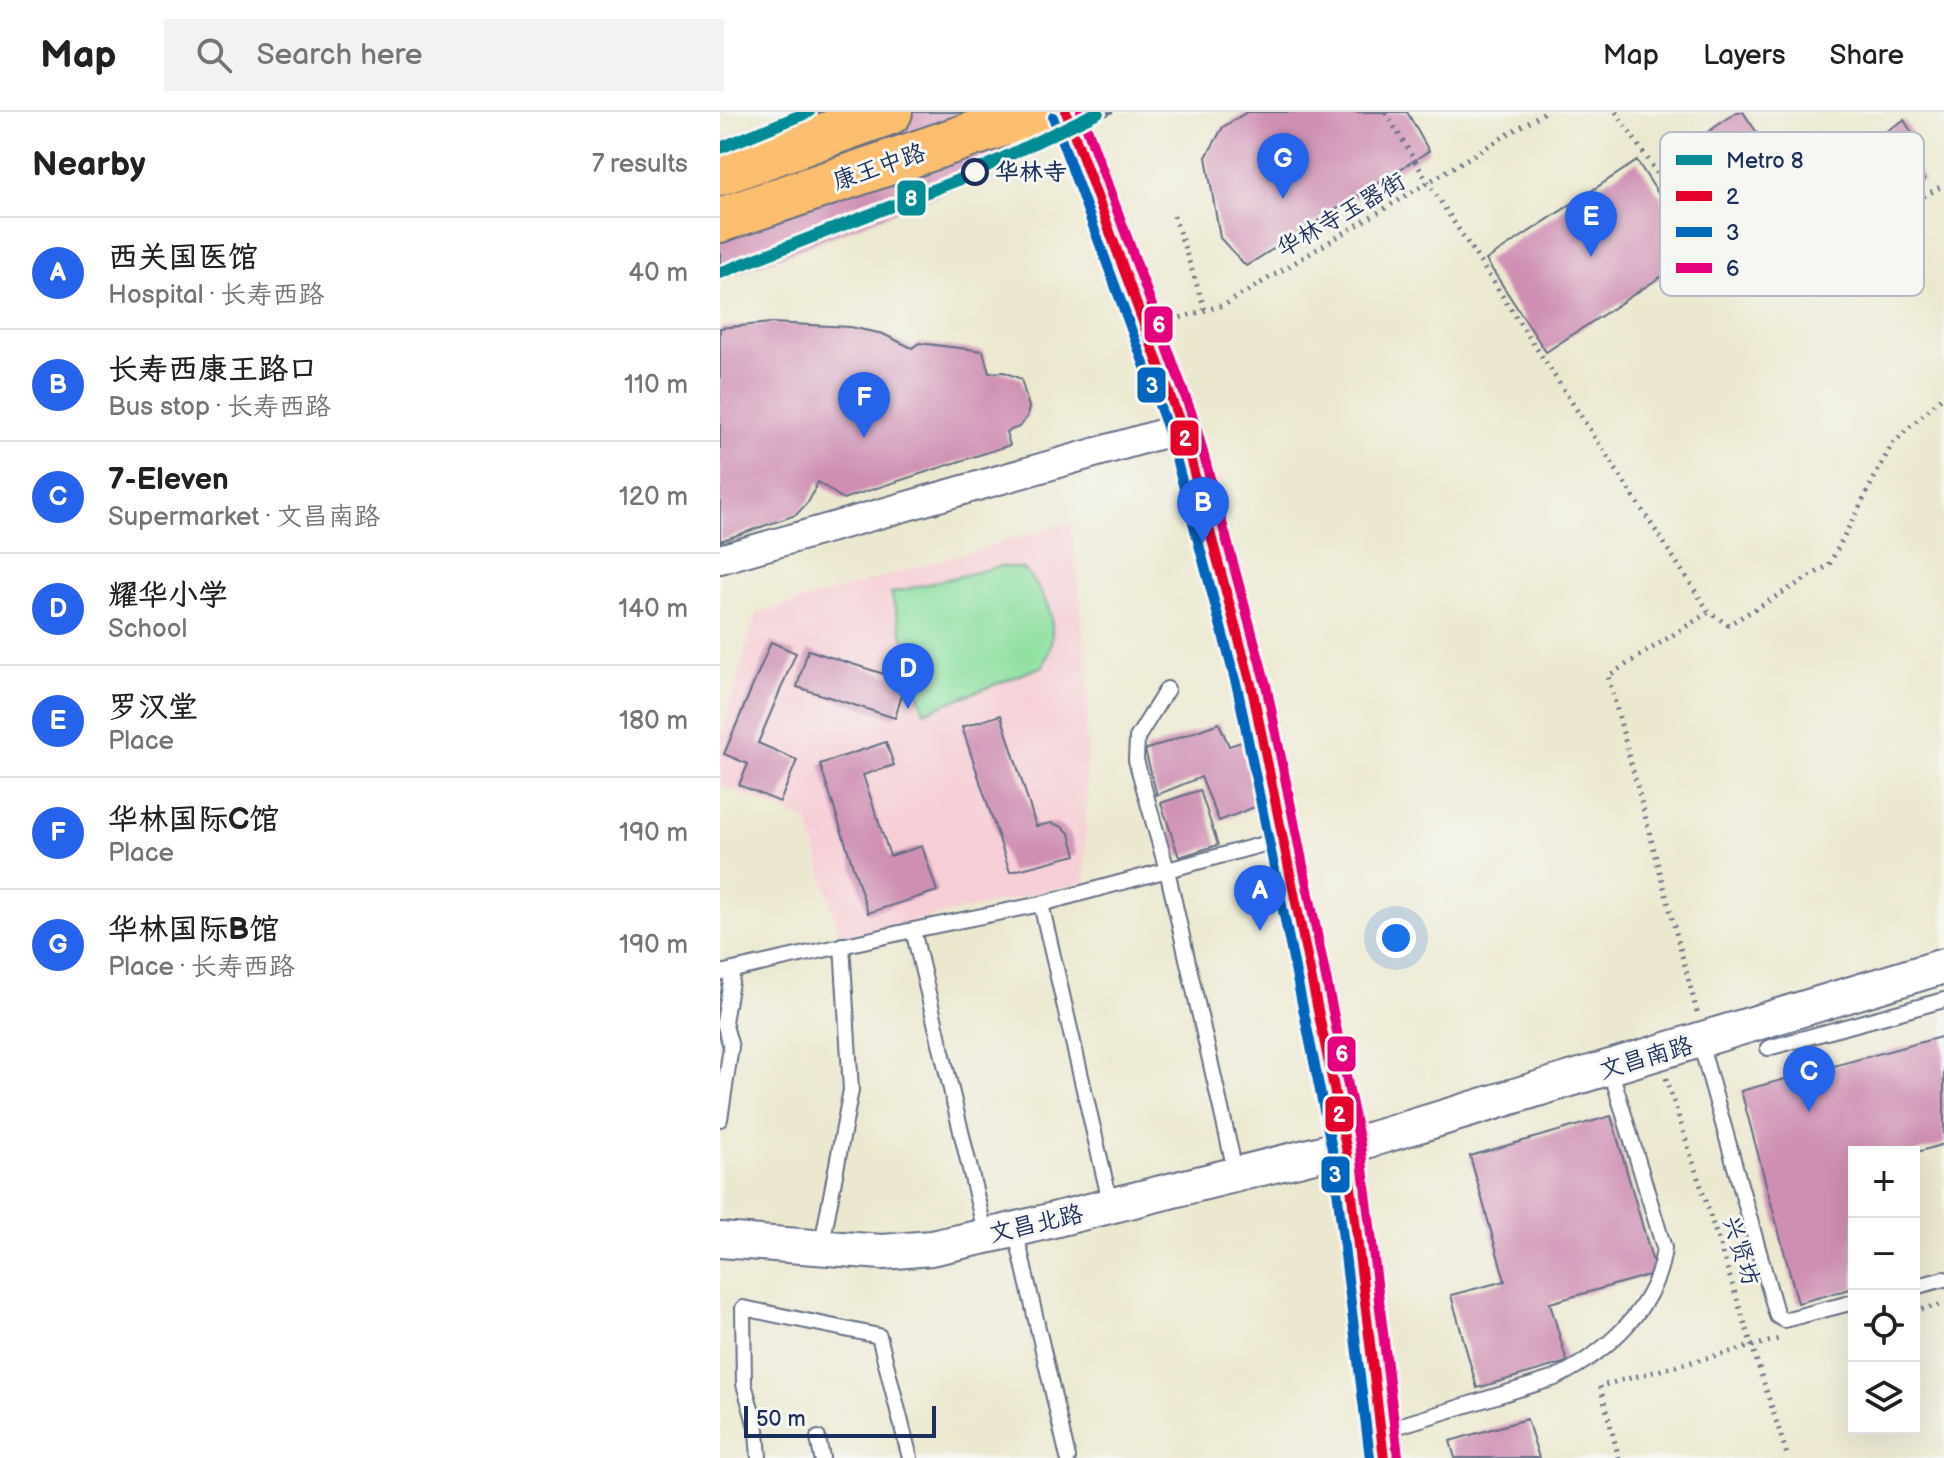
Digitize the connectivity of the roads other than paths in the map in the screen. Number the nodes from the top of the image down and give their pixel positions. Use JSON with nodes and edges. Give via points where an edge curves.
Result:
{"nodes":[{"id":1,"x":890,"y":112,"type":"edge"},
{"id":2,"x":1038,"y":112,"type":"edge"},
{"id":3,"x":1066,"y":112,"type":"edge"},
{"id":4,"x":720,"y":173,"type":"edge"},
{"id":5,"x":720,"y":220,"type":"edge"},
{"id":6,"x":1182,"y":428,"type":"junction"},
{"id":7,"x":720,"y":559,"type":"edge"},
{"id":8,"x":1167,"y":689,"type":"dead end"},
{"id":9,"x":1284,"y":839,"type":"junction"},
{"id":10,"x":1167,"y":870,"type":"junction"},
{"id":11,"x":1041,"y":904,"type":"junction"},
{"id":12,"x":913,"y":930,"type":"junction"},
{"id":13,"x":842,"y":945,"type":"junction"},
{"id":14,"x":1944,"y":966,"type":"edge"},
{"id":15,"x":726,"y":972,"type":"edge"},
{"id":16,"x":1944,"y":1000,"type":"edge"},
{"id":17,"x":1702,"y":1041,"type":"junction"},
{"id":18,"x":1768,"y":1048,"type":"dead end"},
{"id":19,"x":1610,"y":1068,"type":"junction"},
{"id":20,"x":720,"y":1119,"type":"edge"},
{"id":21,"x":1346,"y":1147,"type":"junction"},
{"id":22,"x":1236,"y":1175,"type":"junction"},
{"id":23,"x":1111,"y":1206,"type":"junction"},
{"id":24,"x":1000,"y":1232,"type":"junction"},
{"id":25,"x":720,"y":1240,"type":"edge"},
{"id":26,"x":821,"y":1249,"type":"junction"},
{"id":27,"x":1944,"y":1279,"type":"edge"},
{"id":28,"x":1920,"y":1285,"type":"edge"},
{"id":29,"x":1848,"y":1304,"type":"edge"},
{"id":30,"x":818,"y":1438,"type":"dead end"},
{"id":31,"x":1383,"y":1445,"type":"edge"},
{"id":32,"x":759,"y":1458,"type":"edge"},
{"id":33,"x":822,"y":1458,"type":"edge"},
{"id":34,"x":910,"y":1458,"type":"edge"},
{"id":35,"x":1068,"y":1458,"type":"edge"}],
"edges":[{"from":1,"to":4,"type":"main road","name":"康王中路"},
{"from":2,"to":5,"type":"main road","name":"康王中路"},
{"from":3,"to":6,"type":"street"},
{"from":6,"to":7,"type":"street"},
{"from":6,"to":9,"type":"street","via":[[1252,688]]},
{"from":8,"to":10,"type":"lane","via":[[1137,738],[1136,760]]},
{"from":9,"to":10,"type":"lane"},
{"from":9,"to":21,"type":"street"},
{"from":10,"to":11,"type":"lane"},
{"from":10,"to":22,"type":"lane"},
{"from":11,"to":12,"type":"lane"},
{"from":11,"to":23,"type":"lane"},
{"from":12,"to":13,"type":"lane"},
{"from":12,"to":24,"type":"lane"},
{"from":13,"to":15,"type":"lane"},
{"from":13,"to":26,"type":"lane","via":[[851,1090]]},
{"from":14,"to":17,"type":"street","name":"文昌南路"},
{"from":15,"to":20,"type":"lane","via":[[724,1022],[731,1047]]},
{"from":16,"to":18,"type":"lane"},
{"from":17,"to":19,"type":"street","name":"文昌南路"},
{"from":17,"to":29,"type":"lane","via":[[1777,1316],[1784,1320]]},
{"from":19,"to":21,"type":"street","name":"文昌南路"},
{"from":19,"to":31,"type":"lane","via":[[1664,1248],[1662,1269],[1647,1302],[1605,1346],[1574,1369]]},
{"from":21,"to":22,"type":"street","name":"文昌北路"},
{"from":21,"to":31,"type":"street"},
{"from":22,"to":23,"type":"street","name":"文昌北路"},
{"from":23,"to":24,"type":"street","name":"文昌北路"},
{"from":24,"to":26,"type":"street","name":"文昌北路","via":[[931,1248]]},
{"from":24,"to":35,"type":"lane"},
{"from":25,"to":26,"type":"street","name":"文昌北路"},
{"from":27,"to":28,"type":"lane"},
{"from":30,"to":33,"type":"lane"},
{"from":32,"to":34,"type":"lane","via":[[744,1384],[743,1308],[879,1336]]}]}
